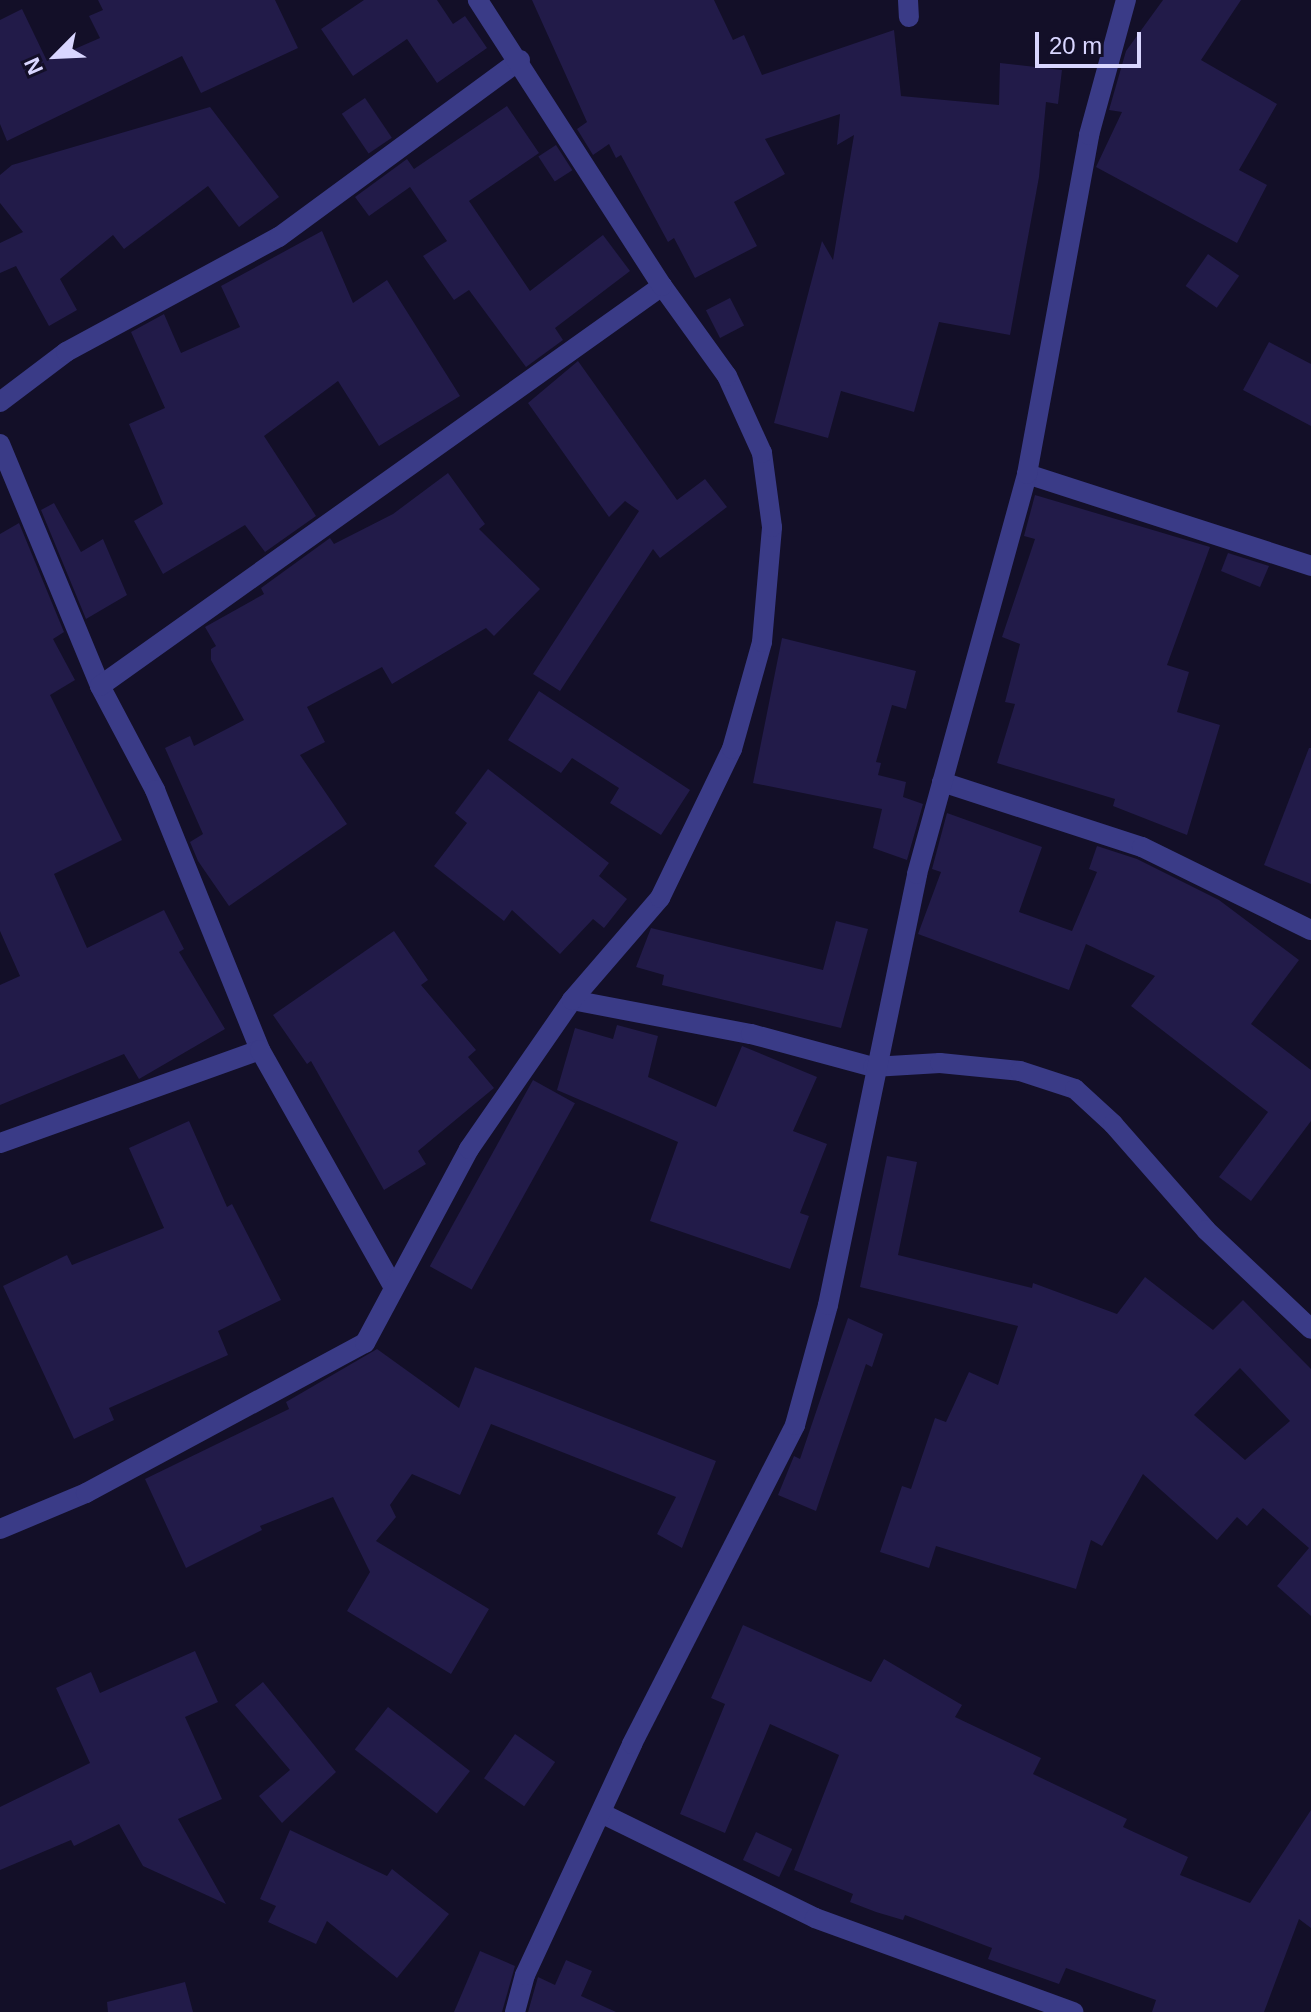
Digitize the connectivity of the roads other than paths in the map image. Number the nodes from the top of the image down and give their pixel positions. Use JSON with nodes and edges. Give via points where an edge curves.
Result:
{"nodes":[{"id":1,"x":478,"y":0,"type":"edge"},
{"id":2,"x":1126,"y":0,"type":"edge"},
{"id":3,"x":520,"y":60,"type":"junction"},
{"id":4,"x":662,"y":286,"type":"junction"},
{"id":5,"x":0,"y":402,"type":"edge"},
{"id":6,"x":0,"y":444,"type":"edge"},
{"id":7,"x":1027,"y":474,"type":"junction"},
{"id":8,"x":1311,"y":566,"type":"edge"},
{"id":9,"x":100,"y":686,"type":"junction"},
{"id":10,"x":942,"y":782,"type":"junction"},
{"id":11,"x":1311,"y":930,"type":"edge"},
{"id":12,"x":572,"y":1000,"type":"junction"},
{"id":13,"x":260,"y":1050,"type":"junction"},
{"id":14,"x":873,"y":1067,"type":"junction"},
{"id":15,"x":0,"y":1143,"type":"edge"},
{"id":16,"x":394,"y":1288,"type":"junction"},
{"id":17,"x":1311,"y":1329,"type":"edge"},
{"id":18,"x":0,"y":1529,"type":"edge"},
{"id":19,"x":601,"y":1813,"type":"junction"},
{"id":20,"x":515,"y":2012,"type":"edge"},
{"id":21,"x":1073,"y":2012,"type":"edge"}],
"edges":[{"from":1,"to":3,"type":"street"},
{"from":2,"to":7,"type":"street","via":[[1089,135]]},
{"from":3,"to":4,"type":"street"},
{"from":3,"to":5,"type":"street","via":[[279,237],[66,352]]},
{"from":4,"to":9,"type":"street"},
{"from":4,"to":12,"type":"street","via":[[727,376],[762,453],[772,527],[762,642],[732,749],[660,898]]},
{"from":6,"to":9,"type":"street"},
{"from":7,"to":8,"type":"street"},
{"from":7,"to":10,"type":"street"},
{"from":9,"to":13,"type":"street","via":[[155,790]]},
{"from":10,"to":11,"type":"street","via":[[1142,847]]},
{"from":10,"to":14,"type":"street"},
{"from":12,"to":14,"type":"street","via":[[751,1034]]},
{"from":12,"to":16,"type":"street","via":[[469,1149]]},
{"from":13,"to":15,"type":"street"},
{"from":13,"to":16,"type":"street"},
{"from":14,"to":17,"type":"street","via":[[940,1063],[1020,1071],[1075,1089],[1113,1124],[1206,1230]]},
{"from":14,"to":19,"type":"street","via":[[828,1305],[795,1425]]},
{"from":16,"to":18,"type":"street","via":[[365,1343],[86,1493]]},
{"from":19,"to":20,"type":"street","via":[[525,1975]]},
{"from":19,"to":21,"type":"street","via":[[815,1918]]}]}
